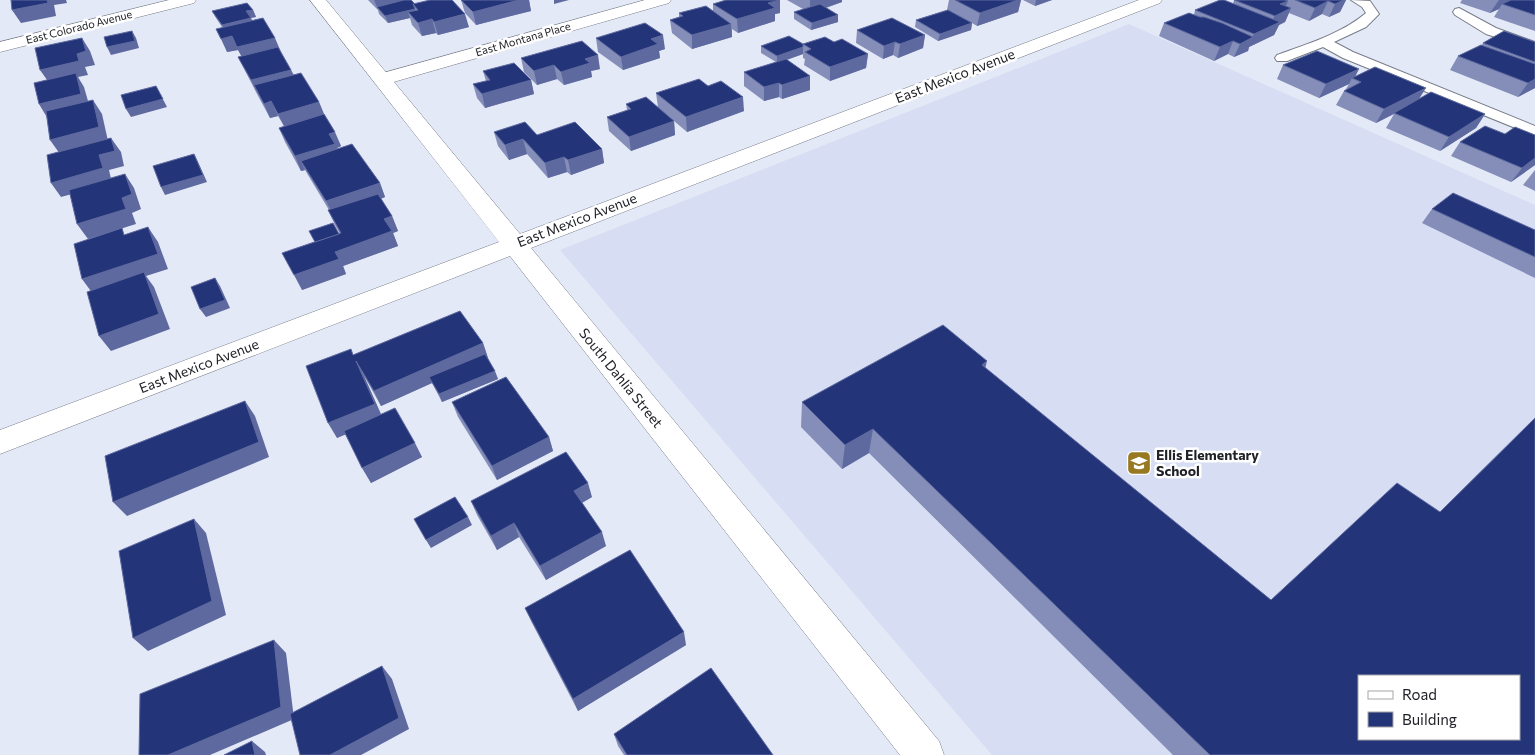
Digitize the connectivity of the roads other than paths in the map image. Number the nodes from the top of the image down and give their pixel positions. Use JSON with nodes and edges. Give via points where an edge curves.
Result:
{"nodes":[{"id":1,"x":188,"y":0,"type":"edge"},
{"id":2,"x":318,"y":0,"type":"edge"},
{"id":3,"x":662,"y":0,"type":"edge"},
{"id":4,"x":1154,"y":0,"type":"edge"},
{"id":5,"x":1357,"y":0,"type":"edge"},
{"id":6,"x":1459,"y":12,"type":"dead end"},
{"id":7,"x":1324,"y":42,"type":"junction"},
{"id":8,"x":1535,"y":46,"type":"edge"},
{"id":9,"x":0,"y":47,"type":"edge"},
{"id":10,"x":1282,"y":58,"type":"dead end"},
{"id":11,"x":383,"y":78,"type":"junction"},
{"id":12,"x":1535,"y":131,"type":"edge"},
{"id":13,"x":514,"y":244,"type":"junction"},
{"id":14,"x":0,"y":442,"type":"edge"},
{"id":15,"x":925,"y":755,"type":"edge"}],
"edges":[{"from":1,"to":9,"type":"street","name":"East Colorado Avenue"},
{"from":2,"to":11,"type":"street","name":"South Dahlia Street"},
{"from":3,"to":11,"type":"street","name":"East Montana Place"},
{"from":4,"to":13,"type":"street","name":"East Mexico Avenue"},
{"from":5,"to":7,"type":"lane","via":[[1366,4],[1373,14],[1361,24]]},
{"from":6,"to":8,"type":"lane","via":[[1491,30]]},
{"from":7,"to":10,"type":"lane"},
{"from":7,"to":12,"type":"lane","via":[[1348,55]]},
{"from":11,"to":13,"type":"street","name":"South Dahlia Street"},
{"from":13,"to":14,"type":"street","name":"East Mexico Avenue"},
{"from":13,"to":15,"type":"street","name":"South Dahlia Street"}]}
